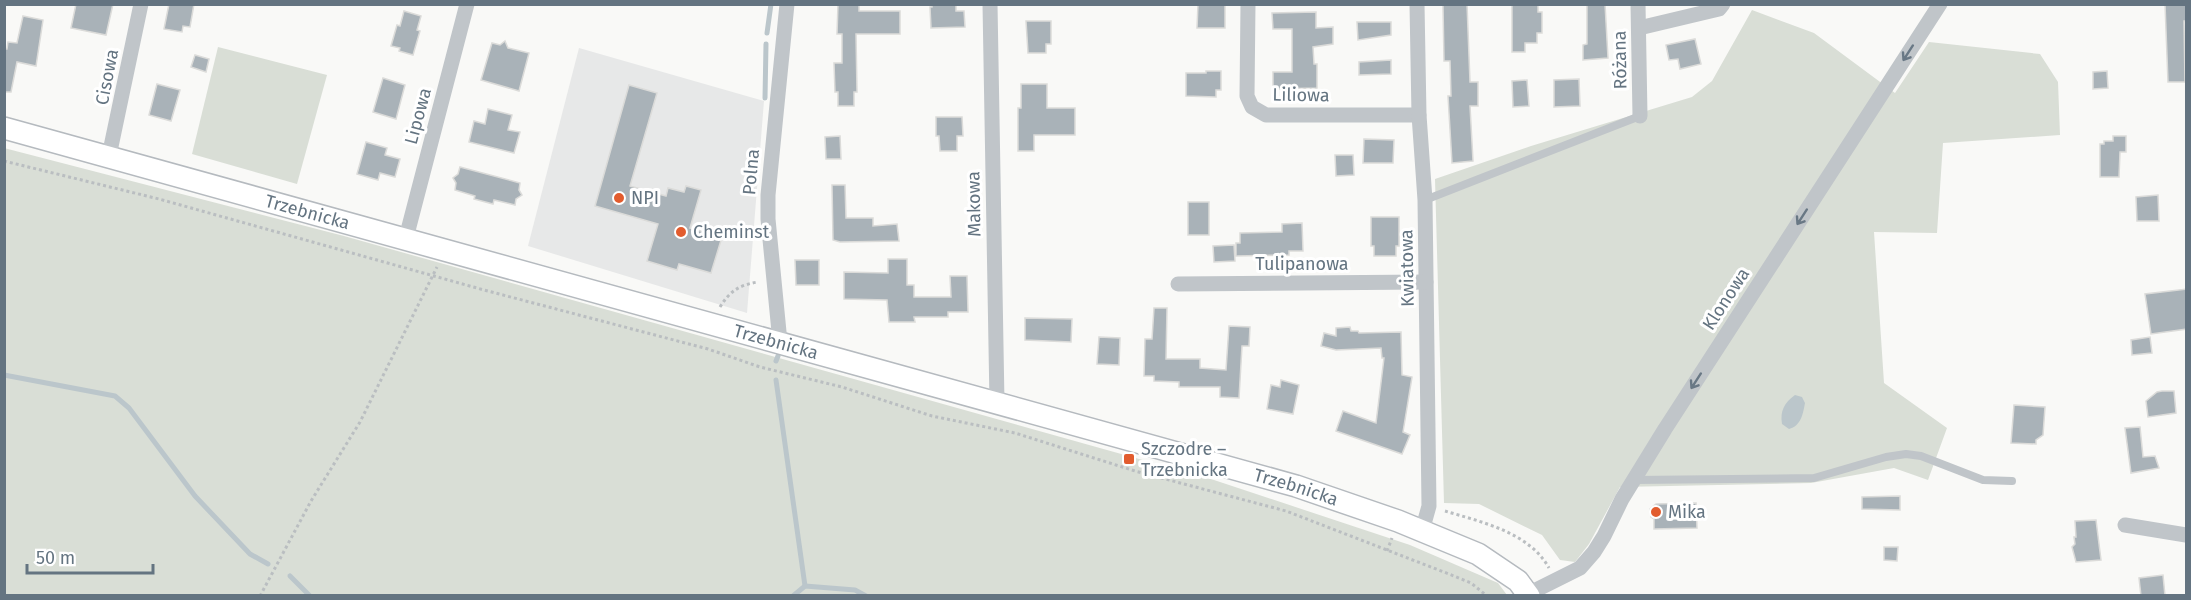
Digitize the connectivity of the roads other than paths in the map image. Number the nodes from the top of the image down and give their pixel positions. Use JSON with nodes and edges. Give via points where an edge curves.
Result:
{"nodes":[{"id":1,"x":141,"y":4,"type":"edge"},
{"id":2,"x":467,"y":4,"type":"edge"},
{"id":3,"x":787,"y":4,"type":"edge"},
{"id":4,"x":990,"y":4,"type":"edge"},
{"id":5,"x":1248,"y":4,"type":"edge"},
{"id":6,"x":1417,"y":4,"type":"edge"},
{"id":7,"x":1638,"y":4,"type":"edge"},
{"id":8,"x":1723,"y":4,"type":"edge"},
{"id":9,"x":1940,"y":4,"type":"edge"},
{"id":10,"x":1639,"y":28,"type":"junction"},
{"id":11,"x":1419,"y":115,"type":"junction"},
{"id":12,"x":1640,"y":116,"type":"joint"},
{"id":13,"x":4,"y":128,"type":"edge"},
{"id":14,"x":109,"y":156,"type":"junction"},
{"id":15,"x":1425,"y":200,"type":"junction"},
{"id":16,"x":406,"y":238,"type":"junction"},
{"id":17,"x":1426,"y":282,"type":"junction"},
{"id":18,"x":1178,"y":284,"type":"dead end"},
{"id":19,"x":780,"y":342,"type":"junction"},
{"id":20,"x":997,"y":403,"type":"junction"},
{"id":21,"x":1634,"y":480,"type":"junction"},
{"id":22,"x":2013,"y":481,"type":"dead end"},
{"id":23,"x":2125,"y":525,"type":"dead end"},
{"id":24,"x":1422,"y":531,"type":"junction"},
{"id":25,"x":2187,"y":535,"type":"edge"},
{"id":26,"x":1528,"y":595,"type":"edge"}],
"edges":[{"from":1,"to":14,"type":"street","name":"Cisowa"},
{"from":2,"to":16,"type":"street","name":"Lipowa"},
{"from":3,"to":19,"type":"street","name":"Polna","via":[[768,195]]},
{"from":4,"to":20,"type":"street","name":"Makowa"},
{"from":5,"to":11,"type":"street","name":"Liliowa","via":[[1247,96],[1252,107],[1266,115]]},
{"from":6,"to":11,"type":"street","name":"Kwiatowa"},
{"from":7,"to":10,"type":"street","name":"Różana"},
{"from":8,"to":10,"type":"street","via":[[1719,9]]},
{"from":9,"to":21,"type":"street","name":"Klonowa","one_way":true},
{"from":10,"to":12,"type":"street","name":"Różana"},
{"from":11,"to":15,"type":"street","name":"Kwiatowa"},
{"from":12,"to":15,"type":"lane"},
{"from":13,"to":14,"type":"street","name":"Trzebnicka"},
{"from":14,"to":16,"type":"street","name":"Trzebnicka"},
{"from":15,"to":17,"type":"street","name":"Kwiatowa"},
{"from":16,"to":19,"type":"street","name":"Trzebnicka"},
{"from":17,"to":18,"type":"street","name":"Tulipanowa"},
{"from":17,"to":24,"type":"street","name":"Kwiatowa","via":[[1430,506]]},
{"from":19,"to":20,"type":"street","name":"Trzebnicka"},
{"from":20,"to":24,"type":"street","name":"Trzebnicka","via":[[1296,486]]},
{"from":21,"to":22,"type":"lane","via":[[1814,478],[1906,454],[1983,480]]},
{"from":21,"to":26,"type":"street","name":"Klonowa","via":[[1594,552],[1580,568]]},
{"from":23,"to":25,"type":"street"},
{"from":24,"to":26,"type":"street","name":"Trzebnicka","via":[[1493,562],[1518,581]]}]}
